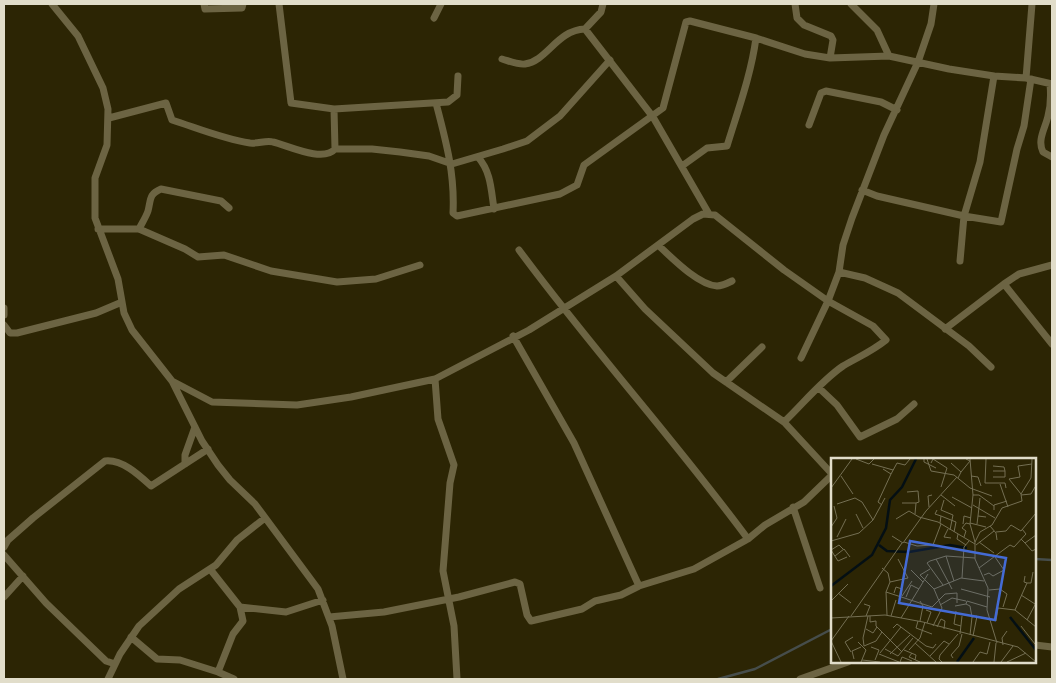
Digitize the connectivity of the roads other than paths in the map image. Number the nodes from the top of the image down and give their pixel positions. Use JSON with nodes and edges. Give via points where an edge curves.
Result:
{"nodes":[{"id":1,"x":52,"y":4,"type":"edge"},
{"id":2,"x":204,"y":4,"type":"edge"},
{"id":3,"x":243,"y":4,"type":"edge"},
{"id":4,"x":279,"y":4,"type":"edge"},
{"id":5,"x":441,"y":4,"type":"edge"},
{"id":6,"x":603,"y":4,"type":"edge"},
{"id":7,"x":796,"y":4,"type":"edge"},
{"id":8,"x":851,"y":4,"type":"edge"},
{"id":9,"x":934,"y":4,"type":"edge"},
{"id":10,"x":1032,"y":4,"type":"edge"},
{"id":11,"x":434,"y":18,"type":"dead end"},
{"id":12,"x":586,"y":29,"type":"junction"},
{"id":13,"x":756,"y":38,"type":"junction"},
{"id":14,"x":890,"y":56,"type":"junction"},
{"id":15,"x":830,"y":58,"type":"junction"},
{"id":16,"x":502,"y":59,"type":"dead end"},
{"id":17,"x":610,"y":60,"type":"junction"},
{"id":18,"x":918,"y":62,"type":"junction"},
{"id":19,"x":458,"y":76,"type":"dead end"},
{"id":20,"x":994,"y":76,"type":"junction"},
{"id":21,"x":1029,"y":78,"type":"junction"},
{"id":22,"x":1051,"y":84,"type":"edge"},
{"id":23,"x":436,"y":103,"type":"junction"},
{"id":24,"x":334,"y":110,"type":"junction"},
{"id":25,"x":897,"y":110,"type":"junction"},
{"id":26,"x":653,"y":117,"type":"junction"},
{"id":27,"x":109,"y":118,"type":"junction"},
{"id":28,"x":809,"y":125,"type":"dead end"},
{"id":29,"x":335,"y":149,"type":"junction"},
{"id":30,"x":478,"y":156,"type":"junction"},
{"id":31,"x":1052,"y":157,"type":"edge"},
{"id":32,"x":452,"y":164,"type":"junction"},
{"id":33,"x":682,"y":166,"type":"junction"},
{"id":34,"x":862,"y":190,"type":"junction"},
{"id":35,"x":229,"y":208,"type":"dead end"},
{"id":36,"x":494,"y":209,"type":"junction"},
{"id":37,"x":709,"y":214,"type":"junction"},
{"id":38,"x":964,"y":216,"type":"junction"},
{"id":39,"x":98,"y":229,"type":"junction"},
{"id":40,"x":139,"y":229,"type":"junction"},
{"id":41,"x":658,"y":245,"type":"junction"},
{"id":42,"x":519,"y":250,"type":"dead end"},
{"id":43,"x":960,"y":261,"type":"dead end"},
{"id":44,"x":420,"y":265,"type":"dead end"},
{"id":45,"x":1052,"y":265,"type":"edge"},
{"id":46,"x":839,"y":272,"type":"junction"},
{"id":47,"x":616,"y":276,"type":"junction"},
{"id":48,"x":732,"y":281,"type":"dead end"},
{"id":49,"x":1004,"y":284,"type":"junction"},
{"id":50,"x":828,"y":300,"type":"junction"},
{"id":51,"x":122,"y":302,"type":"junction"},
{"id":52,"x":4,"y":308,"type":"edge"},
{"id":53,"x":563,"y":309,"type":"junction"},
{"id":54,"x":4,"y":315,"type":"edge"},
{"id":55,"x":4,"y":325,"type":"edge"},
{"id":56,"x":945,"y":329,"type":"junction"},
{"id":57,"x":513,"y":336,"type":"junction"},
{"id":58,"x":1052,"y":344,"type":"edge"},
{"id":59,"x":762,"y":347,"type":"dead end"},
{"id":60,"x":800,"y":358,"type":"dead end"},
{"id":61,"x":991,"y":367,"type":"dead end"},
{"id":62,"x":436,"y":378,"type":"junction"},
{"id":63,"x":172,"y":381,"type":"junction"},
{"id":64,"x":726,"y":382,"type":"junction"},
{"id":65,"x":819,"y":388,"type":"junction"},
{"id":66,"x":914,"y":404,"type":"dead end"},
{"id":67,"x":784,"y":422,"type":"junction"},
{"id":68,"x":195,"y":427,"type":"junction"},
{"id":69,"x":208,"y":449,"type":"junction"},
{"id":70,"x":185,"y":464,"type":"junction"},
{"id":71,"x":831,"y":473,"type":"edge"},
{"id":72,"x":831,"y":475,"type":"edge"},
{"id":73,"x":793,"y":508,"type":"junction"},
{"id":74,"x":265,"y":518,"type":"junction"},
{"id":75,"x":748,"y":539,"type":"junction"},
{"id":76,"x":4,"y":547,"type":"edge"},
{"id":77,"x":4,"y":555,"type":"edge"},
{"id":78,"x":210,"y":569,"type":"junction"},
{"id":79,"x":23,"y":576,"type":"junction"},
{"id":80,"x":639,"y":586,"type":"junction"},
{"id":81,"x":820,"y":588,"type":"dead end"},
{"id":82,"x":4,"y":597,"type":"edge"},
{"id":83,"x":448,"y":599,"type":"junction"},
{"id":84,"x":324,"y":600,"type":"junction"},
{"id":85,"x":240,"y":607,"type":"junction"},
{"id":86,"x":330,"y":617,"type":"junction"},
{"id":87,"x":131,"y":636,"type":"junction"},
{"id":88,"x":1036,"y":645,"type":"edge"},
{"id":89,"x":1052,"y":647,"type":"edge"},
{"id":90,"x":845,"y":663,"type":"edge"},
{"id":91,"x":115,"y":664,"type":"junction"},
{"id":92,"x":218,"y":672,"type":"junction"},
{"id":93,"x":108,"y":679,"type":"edge"},
{"id":94,"x":234,"y":679,"type":"edge"},
{"id":95,"x":343,"y":679,"type":"edge"},
{"id":96,"x":457,"y":679,"type":"edge"},
{"id":97,"x":800,"y":679,"type":"edge"}],
"edges":[{"from":1,"to":27,"type":"street","via":[[78,36],[103,88]]},
{"from":2,"to":3,"type":"street","via":[[205,9],[242,8]]},
{"from":4,"to":24,"type":"street","via":[[291,103]]},
{"from":5,"to":11,"type":"street"},
{"from":6,"to":12,"type":"street","via":[[601,12]]},
{"from":7,"to":15,"type":"street","via":[[797,18],[804,25],[831,36]]},
{"from":8,"to":14,"type":"street","via":[[877,30]]},
{"from":9,"to":18,"type":"street"},
{"from":10,"to":21,"type":"street"},
{"from":12,"to":16,"type":"street","via":[[568,32],[533,62],[519,64]]},
{"from":12,"to":17,"type":"street"},
{"from":13,"to":15,"type":"street","via":[[783,48]]},
{"from":13,"to":26,"type":"street","via":[[690,20],[686,22],[663,108]]},
{"from":13,"to":33,"type":"street","via":[[751,74],[727,146],[707,148]]},
{"from":14,"to":15,"type":"street"},
{"from":14,"to":18,"type":"street"},
{"from":17,"to":26,"type":"street"},
{"from":17,"to":30,"type":"street","via":[[560,116],[527,141]]},
{"from":18,"to":20,"type":"street"},
{"from":18,"to":25,"type":"street"},
{"from":19,"to":23,"type":"street","via":[[457,95],[448,102]]},
{"from":20,"to":21,"type":"street"},
{"from":20,"to":38,"type":"street","via":[[980,162]]},
{"from":21,"to":22,"type":"street"},
{"from":21,"to":38,"type":"street","via":[[1024,126],[1001,222]]},
{"from":22,"to":31,"type":"street","via":[[1050,106],[1040,146]]},
{"from":23,"to":24,"type":"street","via":[[399,103]]},
{"from":23,"to":32,"type":"street"},
{"from":24,"to":29,"type":"street"},
{"from":25,"to":28,"type":"street","via":[[881,102],[826,91],[821,93]]},
{"from":25,"to":34,"type":"street"},
{"from":26,"to":33,"type":"street"},
{"from":26,"to":36,"type":"street","via":[[584,165],[577,185],[560,194]]},
{"from":27,"to":29,"type":"street","via":[[166,103],[172,120],[237,140],[253,143],[272,141],[305,154]]},
{"from":27,"to":39,"type":"street","via":[[107,145],[95,178],[93,199]]},
{"from":29,"to":32,"type":"street","via":[[400,152],[429,156]]},
{"from":30,"to":32,"type":"street"},
{"from":30,"to":36,"type":"street","via":[[490,176]]},
{"from":32,"to":36,"type":"street","via":[[454,213],[457,216]]},
{"from":33,"to":37,"type":"street"},
{"from":34,"to":38,"type":"street"},
{"from":34,"to":46,"type":"street","via":[[843,245]]},
{"from":35,"to":40,"type":"street","via":[[221,202],[161,188],[150,196],[148,211]]},
{"from":37,"to":41,"type":"street","via":[[693,219]]},
{"from":37,"to":50,"type":"street","via":[[728,224],[749,244]]},
{"from":38,"to":43,"type":"street"},
{"from":39,"to":40,"type":"street"},
{"from":39,"to":51,"type":"street","via":[[118,278]]},
{"from":40,"to":44,"type":"street","via":[[198,257],[224,255],[271,271],[337,282],[376,279]]},
{"from":41,"to":47,"type":"street"},
{"from":41,"to":48,"type":"street","via":[[683,268],[707,282],[717,286]]},
{"from":42,"to":53,"type":"street"},
{"from":45,"to":49,"type":"street","via":[[1019,274]]},
{"from":46,"to":50,"type":"street"},
{"from":46,"to":56,"type":"street","via":[[865,278],[898,293]]},
{"from":47,"to":53,"type":"street"},
{"from":47,"to":64,"type":"street","via":[[645,309]]},
{"from":49,"to":56,"type":"street"},
{"from":49,"to":58,"type":"street"},
{"from":50,"to":60,"type":"street"},
{"from":50,"to":65,"type":"street","via":[[873,326],[886,340],[869,354],[843,366]]},
{"from":51,"to":55,"type":"street","via":[[96,313],[17,333],[10,333]]},
{"from":51,"to":63,"type":"street","via":[[132,330]]},
{"from":52,"to":54,"type":"street"},
{"from":53,"to":57,"type":"street"},
{"from":53,"to":75,"type":"street","via":[[668,435]]},
{"from":56,"to":61,"type":"street"},
{"from":57,"to":62,"type":"street"},
{"from":57,"to":80,"type":"street","via":[[574,444]]},
{"from":59,"to":64,"type":"street"},
{"from":62,"to":63,"type":"street","via":[[297,405],[212,402]]},
{"from":62,"to":83,"type":"street","via":[[438,418],[454,465],[443,571]]},
{"from":63,"to":68,"type":"street"},
{"from":64,"to":67,"type":"street"},
{"from":65,"to":66,"type":"street","via":[[860,437],[897,419]]},
{"from":65,"to":67,"type":"street"},
{"from":67,"to":71,"type":"street"},
{"from":68,"to":69,"type":"street"},
{"from":68,"to":70,"type":"street"},
{"from":69,"to":70,"type":"street"},
{"from":69,"to":74,"type":"street","via":[[230,480]]},
{"from":70,"to":76,"type":"street","via":[[151,486],[128,468],[105,461],[33,518]]},
{"from":72,"to":73,"type":"street","via":[[804,502]]},
{"from":73,"to":75,"type":"street"},
{"from":73,"to":81,"type":"street"},
{"from":74,"to":78,"type":"street","via":[[237,540]]},
{"from":74,"to":84,"type":"street"},
{"from":75,"to":80,"type":"street","via":[[694,570]]},
{"from":77,"to":79,"type":"street"},
{"from":78,"to":85,"type":"street"},
{"from":78,"to":87,"type":"street","via":[[161,603]]},
{"from":79,"to":82,"type":"street"},
{"from":79,"to":91,"type":"street","via":[[91,647],[106,661]]},
{"from":80,"to":83,"type":"street","via":[[621,595],[595,601],[582,609],[531,620],[520,584],[515,582]]},
{"from":83,"to":86,"type":"street","via":[[384,612]]},
{"from":83,"to":96,"type":"street"},
{"from":84,"to":85,"type":"street","via":[[286,612]]},
{"from":84,"to":86,"type":"street"},
{"from":85,"to":92,"type":"street","via":[[243,621],[233,634]]},
{"from":86,"to":95,"type":"street"},
{"from":87,"to":91,"type":"street"},
{"from":87,"to":92,"type":"street","via":[[157,659],[180,660]]},
{"from":88,"to":89,"type":"street"},
{"from":90,"to":97,"type":"street"},
{"from":91,"to":93,"type":"street"},
{"from":92,"to":94,"type":"street"}]}
